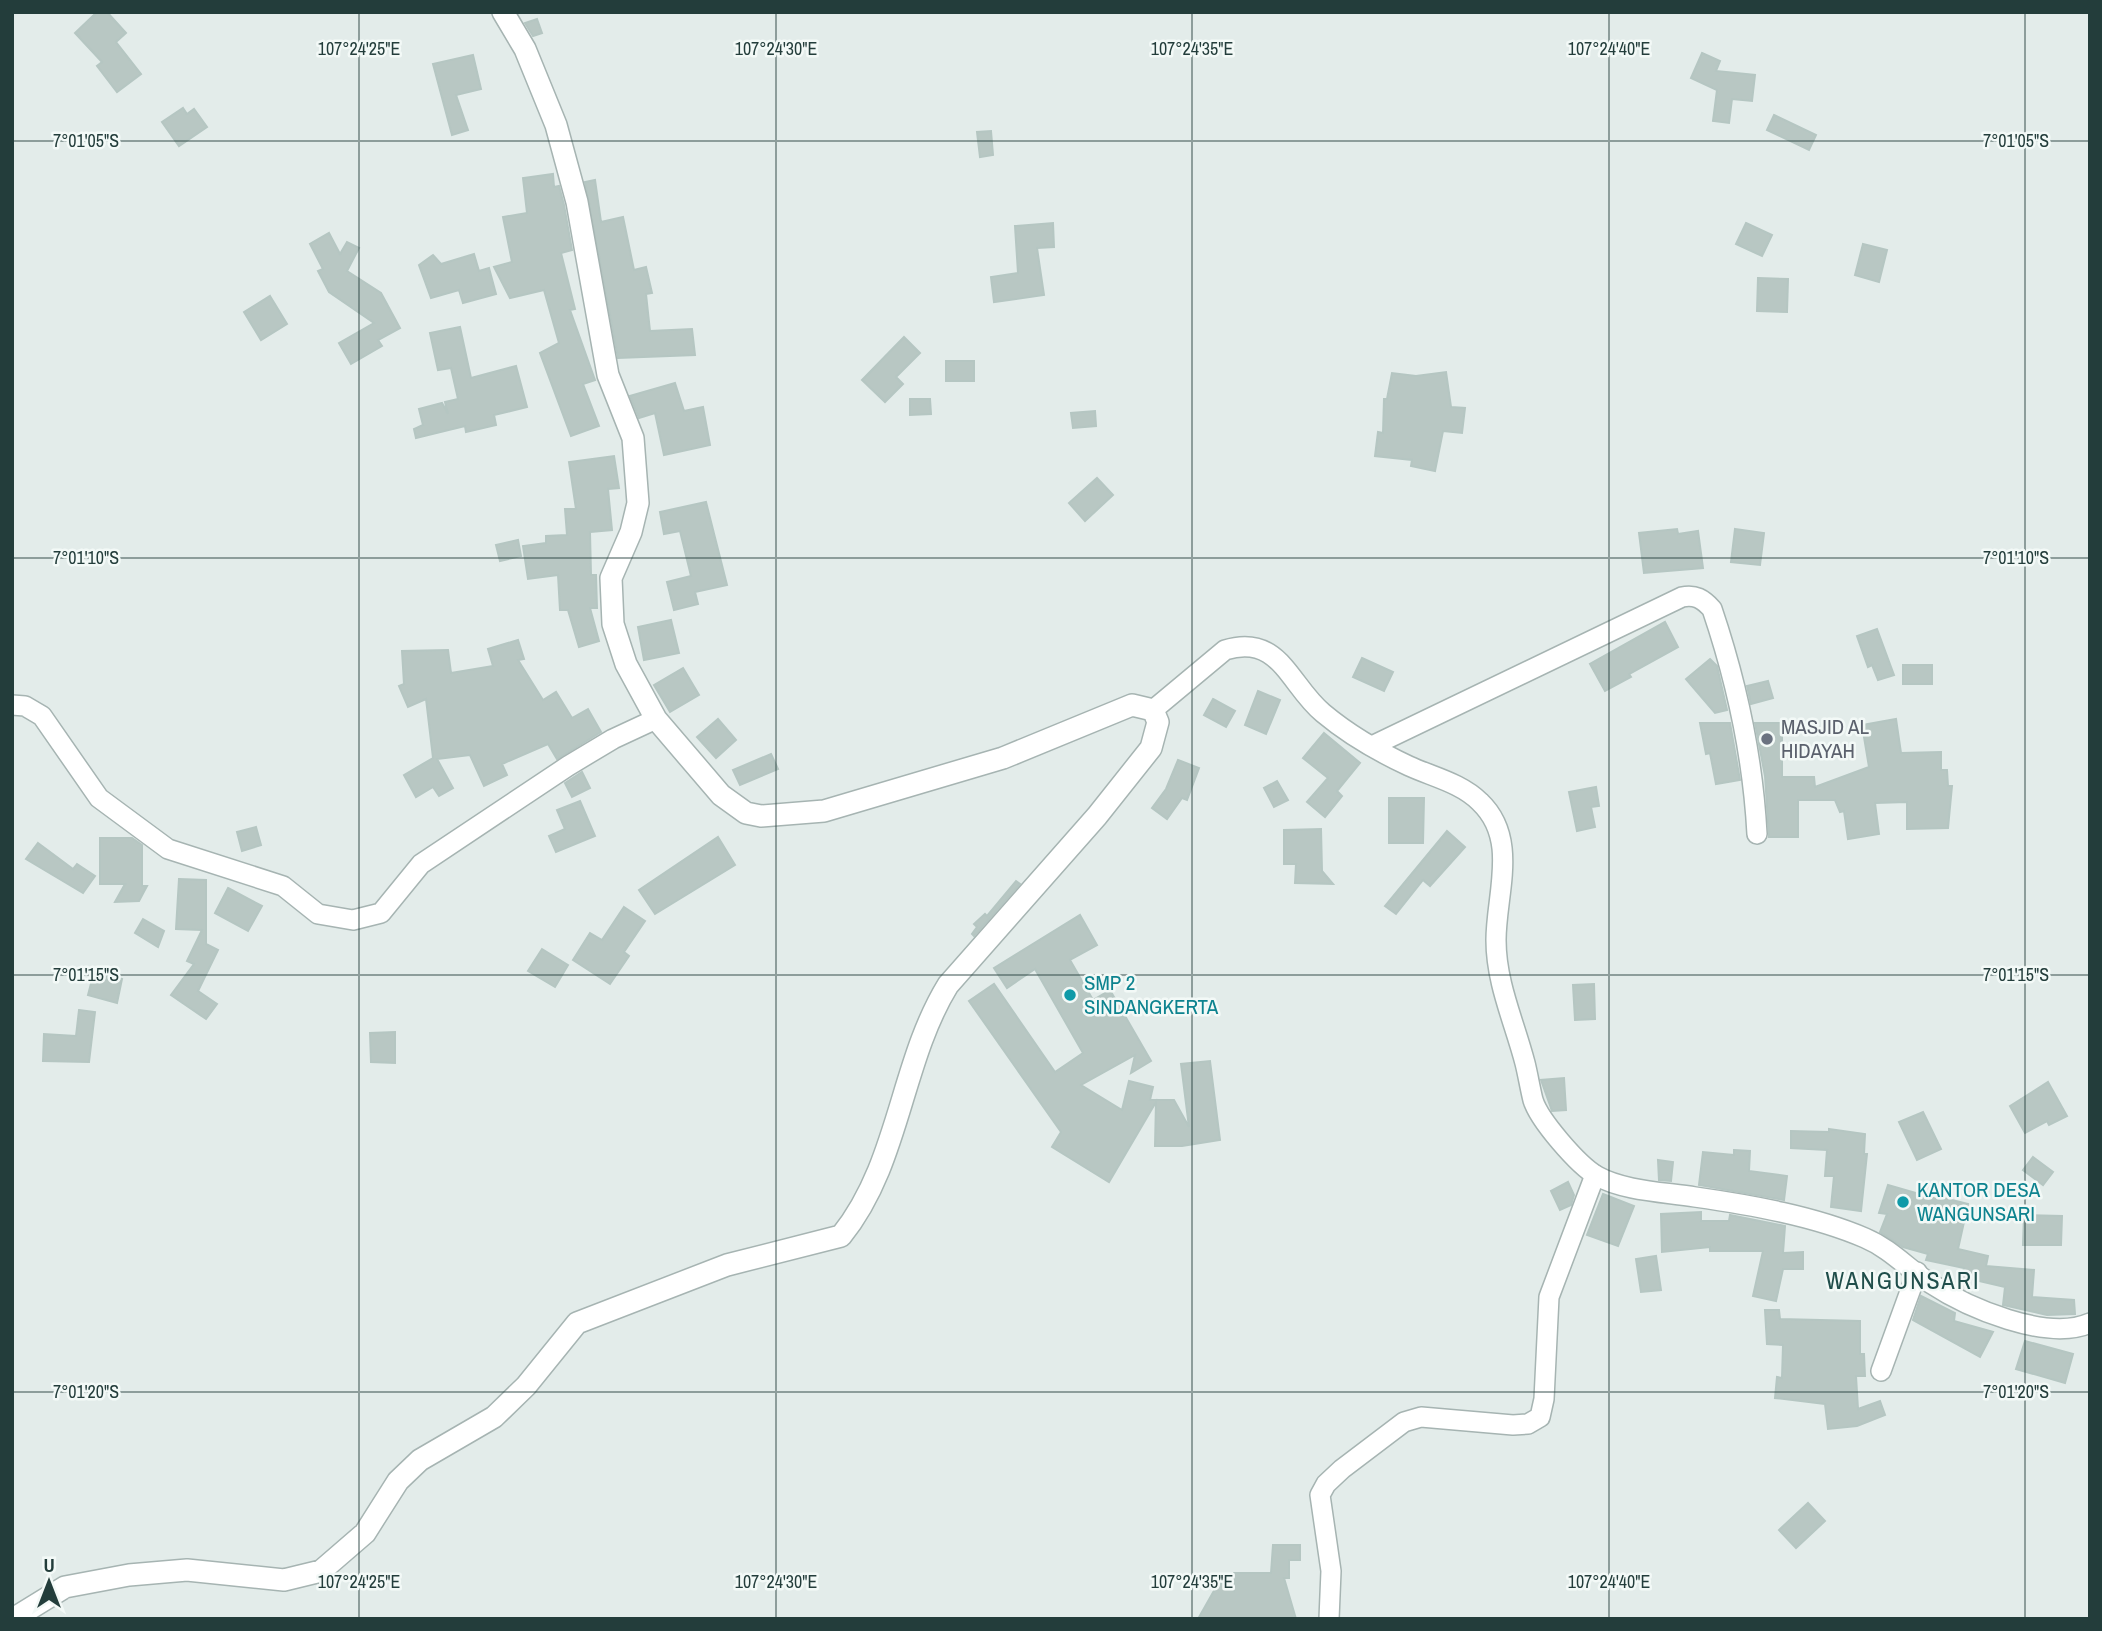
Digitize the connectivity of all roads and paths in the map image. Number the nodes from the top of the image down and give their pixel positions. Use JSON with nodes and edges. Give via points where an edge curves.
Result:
{"nodes":[{"id":1,"x":503,"y":12,"type":"edge"},
{"id":2,"x":12,"y":705,"type":"edge"},
{"id":3,"x":1153,"y":710,"type":"junction"},
{"id":4,"x":656,"y":719,"type":"junction"},
{"id":5,"x":1372,"y":746,"type":"junction"},
{"id":6,"x":1757,"y":834,"type":"dead end"},
{"id":7,"x":1595,"y":1175,"type":"junction"},
{"id":8,"x":1917,"y":1272,"type":"junction"},
{"id":9,"x":2090,"y":1323,"type":"edge"},
{"id":10,"x":1881,"y":1371,"type":"dead end"},
{"id":11,"x":13,"y":1619,"type":"edge"},
{"id":12,"x":1329,"y":1619,"type":"edge"}],
"edges":[{"from":1,"to":4,"type":"street","via":[[525,49],[556,125],[577,202],[608,375],[633,438],[638,503],[611,578],[610,602],[625,664]]},
{"from":2,"to":4,"type":"street","via":[[25,706],[42,716],[99,798],[168,849],[283,886],[318,914],[341,920],[381,913],[421,864],[568,766]]},
{"from":3,"to":4,"type":"street","via":[[1142,705],[1122,706],[1003,758],[859,802],[824,811],[761,816],[733,806]]},
{"from":3,"to":5,"type":"street","via":[[1225,650],[1251,645],[1290,672],[1317,708],[1338,726]]},
{"from":3,"to":11,"type":"street","via":[[1158,722],[1151,748],[948,985],[930,1015],[896,1128],[869,1193],[841,1236],[727,1265],[577,1323],[494,1417],[420,1460],[398,1481],[365,1532],[321,1571],[284,1580],[187,1570],[129,1575],[65,1587]]},
{"from":5,"to":6,"type":"street","via":[[1682,597],[1696,596],[1712,609],[1734,689],[1749,761]]},
{"from":5,"to":7,"type":"street","via":[[1455,785],[1489,813],[1503,851],[1497,974],[1533,1100],[1551,1133]]},
{"from":7,"to":8,"type":"street","via":[[1642,1189],[1755,1208],[1865,1238]]},
{"from":7,"to":12,"type":"street","via":[[1549,1297],[1539,1417],[1513,1425],[1421,1417],[1404,1422],[1326,1484],[1320,1495],[1320,1512],[1331,1571]]},
{"from":8,"to":9,"type":"street","via":[[1992,1313],[2036,1326],[2074,1330]]},
{"from":8,"to":10,"type":"street"}]}
